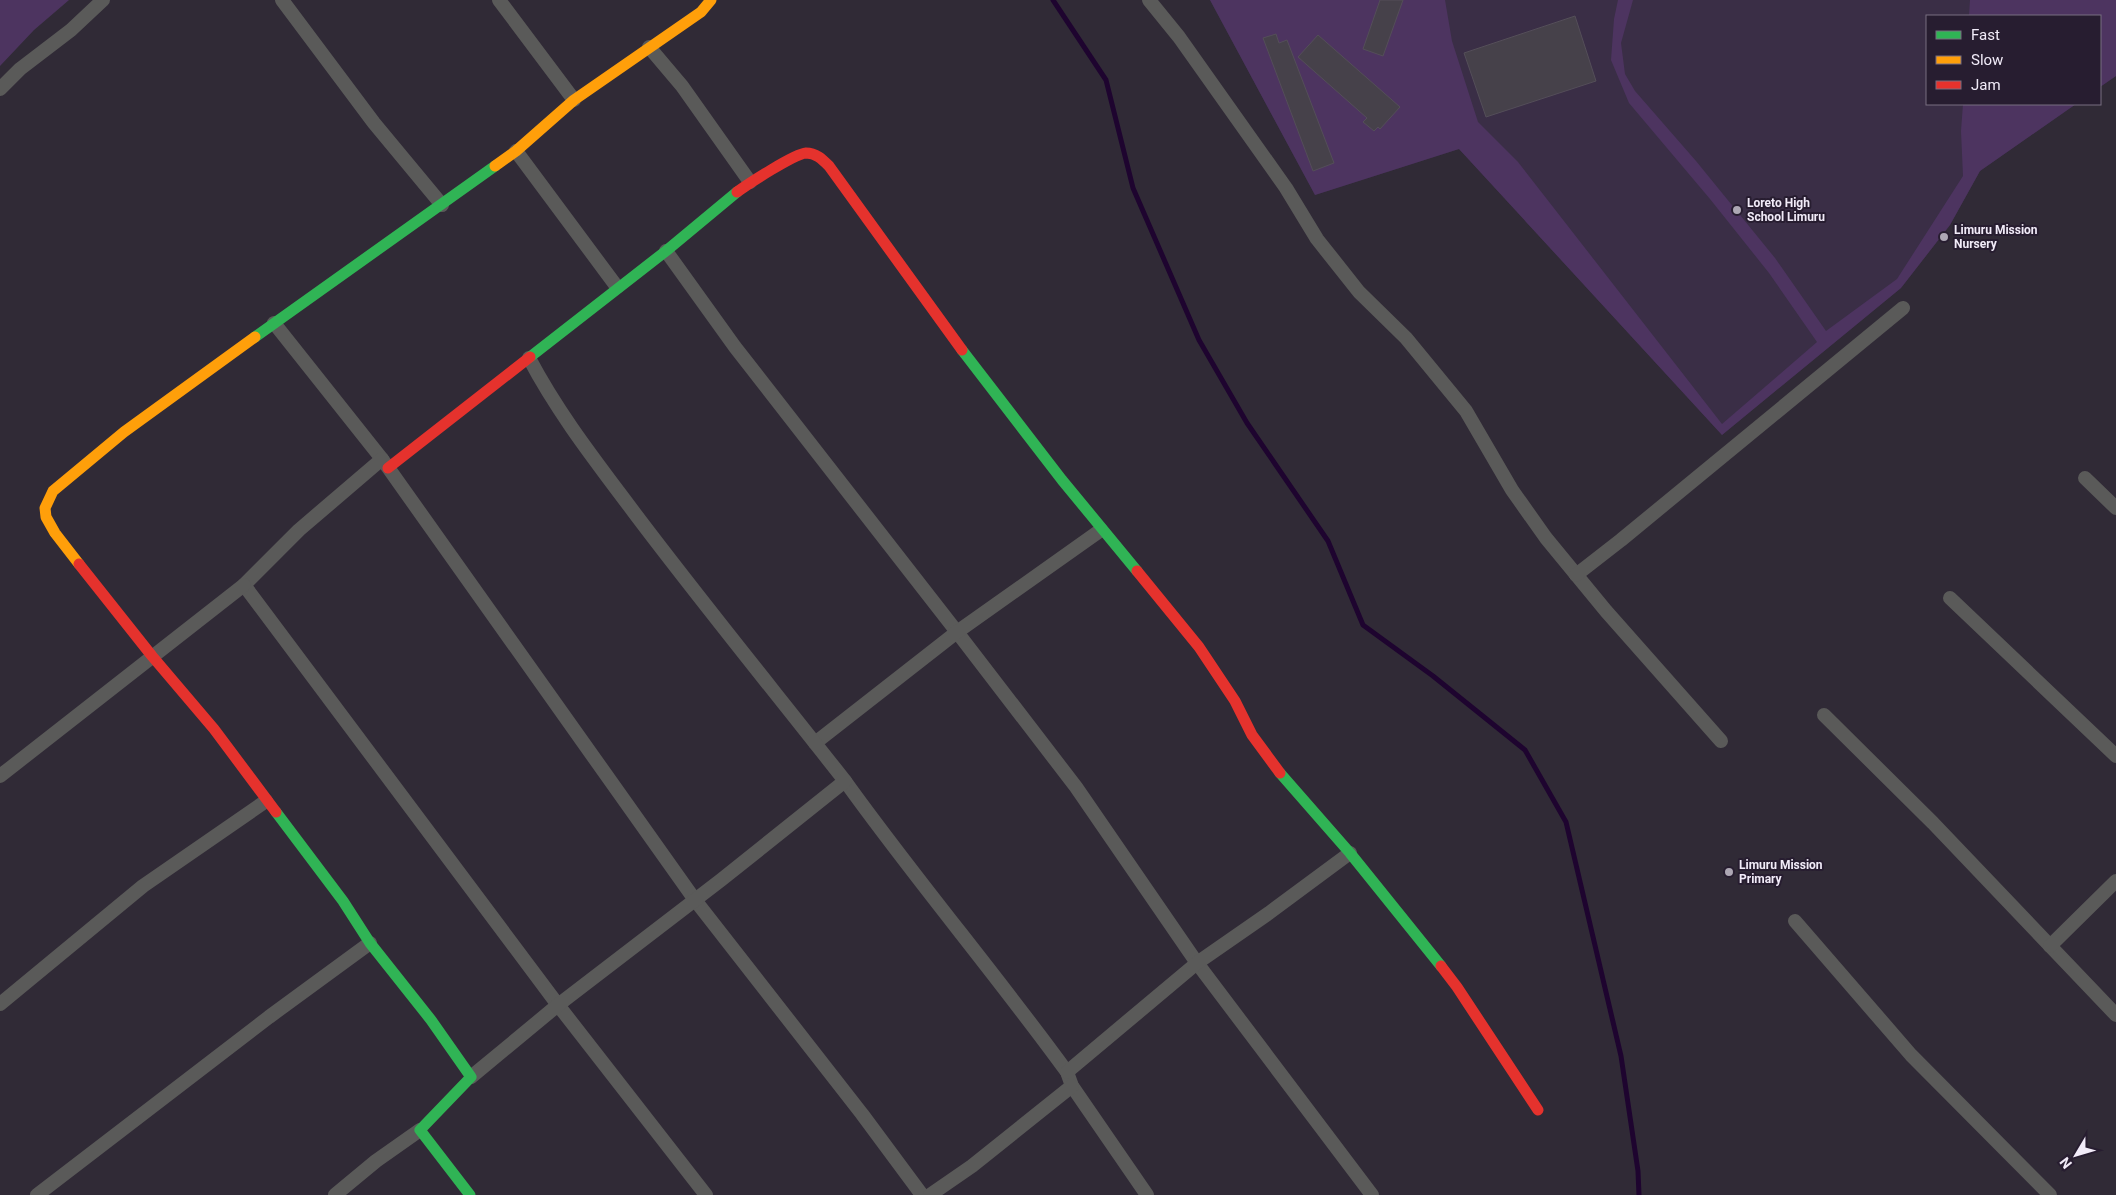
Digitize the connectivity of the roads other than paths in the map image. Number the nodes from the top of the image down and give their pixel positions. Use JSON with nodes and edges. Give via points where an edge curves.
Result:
{"nodes":[{"id":1,"x":103,"y":0,"type":"edge"},
{"id":2,"x":282,"y":0,"type":"edge"},
{"id":3,"x":499,"y":0,"type":"edge"},
{"id":4,"x":712,"y":0,"type":"edge"},
{"id":5,"x":1150,"y":0,"type":"edge"},
{"id":6,"x":649,"y":47,"type":"junction"},
{"id":7,"x":0,"y":89,"type":"edge"},
{"id":8,"x":574,"y":100,"type":"junction"},
{"id":9,"x":516,"y":151,"type":"junction"},
{"id":10,"x":750,"y":182,"type":"junction"},
{"id":11,"x":442,"y":206,"type":"junction"},
{"id":12,"x":666,"y":251,"type":"junction"},
{"id":13,"x":617,"y":287,"type":"junction"},
{"id":14,"x":1902,"y":308,"type":"dead end"},
{"id":15,"x":274,"y":323,"type":"junction"},
{"id":16,"x":529,"y":358,"type":"junction"},
{"id":17,"x":385,"y":463,"type":"junction"},
{"id":18,"x":2085,"y":478,"type":"dead end"},
{"id":19,"x":2116,"y":508,"type":"edge"},
{"id":20,"x":1102,"y":530,"type":"junction"},
{"id":21,"x":1576,"y":575,"type":"junction"},
{"id":22,"x":244,"y":584,"type":"junction"},
{"id":23,"x":1950,"y":598,"type":"dead end"},
{"id":24,"x":958,"y":632,"type":"junction"},
{"id":25,"x":152,"y":656,"type":"junction"},
{"id":26,"x":1824,"y":714,"type":"dead end"},
{"id":27,"x":1721,"y":741,"type":"dead end"},
{"id":28,"x":815,"y":743,"type":"junction"},
{"id":29,"x":2116,"y":756,"type":"edge"},
{"id":30,"x":0,"y":776,"type":"edge"},
{"id":31,"x":845,"y":781,"type":"junction"},
{"id":32,"x":266,"y":801,"type":"junction"},
{"id":33,"x":1350,"y":853,"type":"junction"},
{"id":34,"x":2116,"y":881,"type":"edge"},
{"id":35,"x":694,"y":900,"type":"junction"},
{"id":36,"x":1795,"y":922,"type":"dead end"},
{"id":37,"x":370,"y":943,"type":"junction"},
{"id":38,"x":2050,"y":946,"type":"junction"},
{"id":39,"x":1197,"y":963,"type":"junction"},
{"id":40,"x":0,"y":1004,"type":"edge"},
{"id":41,"x":558,"y":1005,"type":"junction"},
{"id":42,"x":2116,"y":1015,"type":"edge"},
{"id":43,"x":1067,"y":1072,"type":"junction"},
{"id":44,"x":471,"y":1078,"type":"junction"},
{"id":45,"x":1072,"y":1086,"type":"junction"},
{"id":46,"x":1538,"y":1110,"type":"dead end"},
{"id":47,"x":420,"y":1130,"type":"junction"},
{"id":48,"x":37,"y":1195,"type":"edge"},
{"id":49,"x":335,"y":1195,"type":"edge"},
{"id":50,"x":470,"y":1195,"type":"edge"},
{"id":51,"x":706,"y":1195,"type":"edge"},
{"id":52,"x":922,"y":1195,"type":"edge"},
{"id":53,"x":930,"y":1195,"type":"edge"},
{"id":54,"x":1148,"y":1195,"type":"edge"},
{"id":55,"x":1372,"y":1195,"type":"edge"},
{"id":56,"x":2050,"y":1195,"type":"edge"}],
"edges":[{"from":1,"to":7,"type":"street"},
{"from":2,"to":11,"type":"street","via":[[374,123]]},
{"from":3,"to":8,"type":"street"},
{"from":4,"to":6,"type":"street","via":[[701,12]]},
{"from":5,"to":21,"type":"street","via":[[1180,37],[1286,188],[1317,239],[1359,292],[1406,338],[1466,411],[1512,490]]},
{"from":6,"to":8,"type":"street"},
{"from":6,"to":10,"type":"street","via":[[682,86]]},
{"from":8,"to":9,"type":"street"},
{"from":9,"to":11,"type":"street"},
{"from":9,"to":13,"type":"street"},
{"from":10,"to":12,"type":"street"},
{"from":10,"to":20,"type":"street","via":[[804,153],[817,155]]},
{"from":11,"to":15,"type":"street"},
{"from":12,"to":13,"type":"street"},
{"from":12,"to":24,"type":"street","via":[[736,347]]},
{"from":13,"to":16,"type":"street"},
{"from":14,"to":21,"type":"street"},
{"from":15,"to":17,"type":"street"},
{"from":15,"to":25,"type":"street","via":[[124,432],[53,491],[46,504],[46,521]]},
{"from":16,"to":17,"type":"street"},
{"from":16,"to":28,"type":"street","via":[[548,394],[602,471]]},
{"from":17,"to":22,"type":"street","via":[[299,530]]},
{"from":17,"to":35,"type":"street"},
{"from":18,"to":19,"type":"street"},
{"from":20,"to":24,"type":"street"},
{"from":20,"to":33,"type":"street","via":[[1200,647],[1235,701],[1252,735],[1277,770]]},
{"from":21,"to":27,"type":"street"},
{"from":22,"to":25,"type":"street"},
{"from":22,"to":41,"type":"street"},
{"from":23,"to":29,"type":"street"},
{"from":24,"to":28,"type":"street"},
{"from":24,"to":39,"type":"street","via":[[1076,787]]},
{"from":25,"to":30,"type":"street"},
{"from":25,"to":32,"type":"street","via":[[214,729]]},
{"from":26,"to":38,"type":"street"},
{"from":28,"to":31,"type":"street"},
{"from":31,"to":35,"type":"street"},
{"from":31,"to":43,"type":"street"},
{"from":32,"to":37,"type":"street","via":[[343,901]]},
{"from":32,"to":40,"type":"street","via":[[143,886]]},
{"from":33,"to":39,"type":"street"},
{"from":33,"to":46,"type":"street","via":[[1457,987]]},
{"from":34,"to":38,"type":"street"},
{"from":35,"to":41,"type":"street"},
{"from":35,"to":52,"type":"street"},
{"from":36,"to":56,"type":"street","via":[[1911,1055]]},
{"from":37,"to":44,"type":"street","via":[[432,1020]]},
{"from":37,"to":48,"type":"street"},
{"from":38,"to":42,"type":"street"},
{"from":39,"to":43,"type":"street"},
{"from":39,"to":55,"type":"street"},
{"from":41,"to":44,"type":"street"},
{"from":41,"to":51,"type":"street"},
{"from":43,"to":45,"type":"street"},
{"from":44,"to":47,"type":"street"},
{"from":45,"to":53,"type":"street","via":[[972,1166]]},
{"from":45,"to":54,"type":"street"},
{"from":47,"to":49,"type":"street"},
{"from":47,"to":50,"type":"street"}]}
